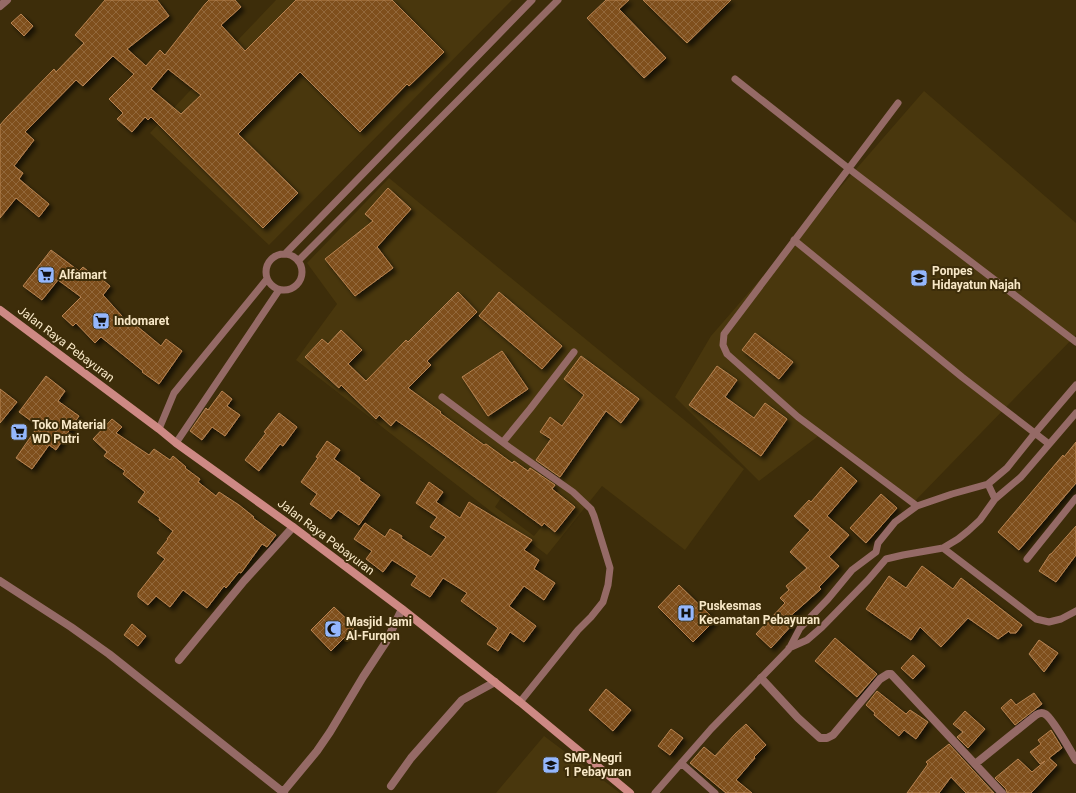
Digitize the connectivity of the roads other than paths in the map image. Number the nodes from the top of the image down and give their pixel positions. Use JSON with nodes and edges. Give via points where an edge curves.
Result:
{"nodes":[{"id":1,"x":7,"y":0,"type":"edge"},
{"id":2,"x":558,"y":0,"type":"edge"},
{"id":3,"x":527,"y":2,"type":"edge"},
{"id":4,"x":0,"y":6,"type":"edge"},
{"id":5,"x":735,"y":79,"type":"dead end"},
{"id":6,"x":898,"y":103,"type":"dead end"},
{"id":7,"x":848,"y":168,"type":"junction"},
{"id":8,"x":794,"y":240,"type":"junction"},
{"id":9,"x":285,"y":254,"type":"junction"},
{"id":10,"x":298,"y":261,"type":"junction"},
{"id":11,"x":267,"y":280,"type":"junction"},
{"id":12,"x":279,"y":290,"type":"junction"},
{"id":13,"x":0,"y":310,"type":"edge"},
{"id":14,"x":1076,"y":342,"type":"edge"},
{"id":15,"x":574,"y":352,"type":"dead end"},
{"id":16,"x":1076,"y":385,"type":"edge"},
{"id":17,"x":442,"y":397,"type":"dead end"},
{"id":18,"x":1076,"y":413,"type":"edge"},
{"id":19,"x":159,"y":429,"type":"junction"},
{"id":20,"x":1035,"y":433,"type":"junction"},
{"id":21,"x":503,"y":442,"type":"junction"},
{"id":22,"x":176,"y":443,"type":"junction"},
{"id":23,"x":1049,"y":444,"type":"junction"},
{"id":24,"x":988,"y":484,"type":"junction"},
{"id":25,"x":1076,"y":498,"type":"edge"},
{"id":26,"x":995,"y":500,"type":"junction"},
{"id":27,"x":917,"y":506,"type":"junction"},
{"id":28,"x":293,"y":527,"type":"junction"},
{"id":29,"x":943,"y":548,"type":"junction"},
{"id":30,"x":876,"y":552,"type":"junction"},
{"id":31,"x":886,"y":559,"type":"junction"},
{"id":32,"x":1027,"y":559,"type":"dead end"},
{"id":33,"x":0,"y":581,"type":"edge"},
{"id":34,"x":402,"y":609,"type":"junction"},
{"id":35,"x":1076,"y":611,"type":"edge"},
{"id":36,"x":789,"y":649,"type":"junction"},
{"id":37,"x":179,"y":660,"type":"dead end"},
{"id":38,"x":761,"y":678,"type":"junction"},
{"id":39,"x":495,"y":682,"type":"junction"},
{"id":40,"x":520,"y":702,"type":"junction"},
{"id":41,"x":1076,"y":760,"type":"edge"},
{"id":42,"x":681,"y":763,"type":"junction"},
{"id":43,"x":975,"y":764,"type":"junction"},
{"id":44,"x":391,"y":786,"type":"dead end"},
{"id":45,"x":283,"y":792,"type":"edge"},
{"id":46,"x":630,"y":793,"type":"edge"},
{"id":47,"x":654,"y":793,"type":"edge"},
{"id":48,"x":715,"y":793,"type":"edge"},
{"id":49,"x":1002,"y":793,"type":"edge"}],
"edges":[{"from":1,"to":4,"type":"street"},
{"from":2,"to":10,"type":"lane"},
{"from":3,"to":9,"type":"lane"},
{"from":5,"to":7,"type":"lane"},
{"from":6,"to":7,"type":"lane"},
{"from":7,"to":8,"type":"lane"},
{"from":7,"to":14,"type":"lane"},
{"from":8,"to":20,"type":"lane"},
{"from":8,"to":27,"type":"lane","via":[[724,334],[723,345],[727,354],[798,417]]},
{"from":9,"to":10,"type":"lane","via":[[295,257]]},
{"from":9,"to":11,"type":"lane","via":[[273,257],[269,262],[266,267]]},
{"from":10,"to":12,"type":"lane","via":[[303,274],[300,283],[292,289]]},
{"from":11,"to":12,"type":"lane"},
{"from":11,"to":19,"type":"lane","via":[[174,392]]},
{"from":12,"to":22,"type":"lane"},
{"from":13,"to":19,"type":"main road","name":"Jalan Raya Pebayuran"},
{"from":15,"to":21,"type":"lane"},
{"from":16,"to":20,"type":"lane"},
{"from":17,"to":21,"type":"lane"},
{"from":18,"to":23,"type":"lane"},
{"from":19,"to":22,"type":"main road","name":"Jalan Raya Pebayuran"},
{"from":20,"to":23,"type":"lane"},
{"from":20,"to":24,"type":"lane","via":[[1007,468]]},
{"from":21,"to":40,"type":"lane","via":[[573,492],[591,509],[610,568],[603,602]]},
{"from":22,"to":28,"type":"main road","name":"Jalan Raya Pebayuran"},
{"from":23,"to":26,"type":"lane","via":[[1021,477]]},
{"from":24,"to":26,"type":"lane"},
{"from":24,"to":27,"type":"lane"},
{"from":25,"to":32,"type":"lane"},
{"from":26,"to":29,"type":"lane","via":[[980,520]]},
{"from":27,"to":30,"type":"lane","via":[[895,522],[878,543]]},
{"from":28,"to":34,"type":"main road","name":"Jalan Raya Pebayuran"},
{"from":28,"to":37,"type":"street","via":[[244,581]]},
{"from":29,"to":31,"type":"lane"},
{"from":29,"to":35,"type":"lane","via":[[1036,618],[1049,622]]},
{"from":30,"to":31,"type":"lane"},
{"from":30,"to":36,"type":"lane","via":[[852,570],[800,628]]},
{"from":31,"to":36,"type":"lane","via":[[817,631],[807,640]]},
{"from":33,"to":45,"type":"street","via":[[108,654]]},
{"from":34,"to":39,"type":"main road","name":"Jalan Raya Pebayuran"},
{"from":34,"to":45,"type":"street","via":[[386,642],[330,732]]},
{"from":36,"to":38,"type":"lane"},
{"from":38,"to":42,"type":"lane"},
{"from":38,"to":43,"type":"street","via":[[810,729],[820,738],[827,738],[833,735],[880,679],[891,674]]},
{"from":39,"to":40,"type":"main road","name":"Jalan Raya Pebayuran"},
{"from":39,"to":44,"type":"street","via":[[462,700],[411,758]]},
{"from":40,"to":46,"type":"main road","name":"Jalan Raya Pebayuran"},
{"from":41,"to":43,"type":"street","via":[[1051,720],[1040,713]]},
{"from":42,"to":47,"type":"lane"},
{"from":42,"to":48,"type":"lane"},
{"from":43,"to":49,"type":"street"}]}
